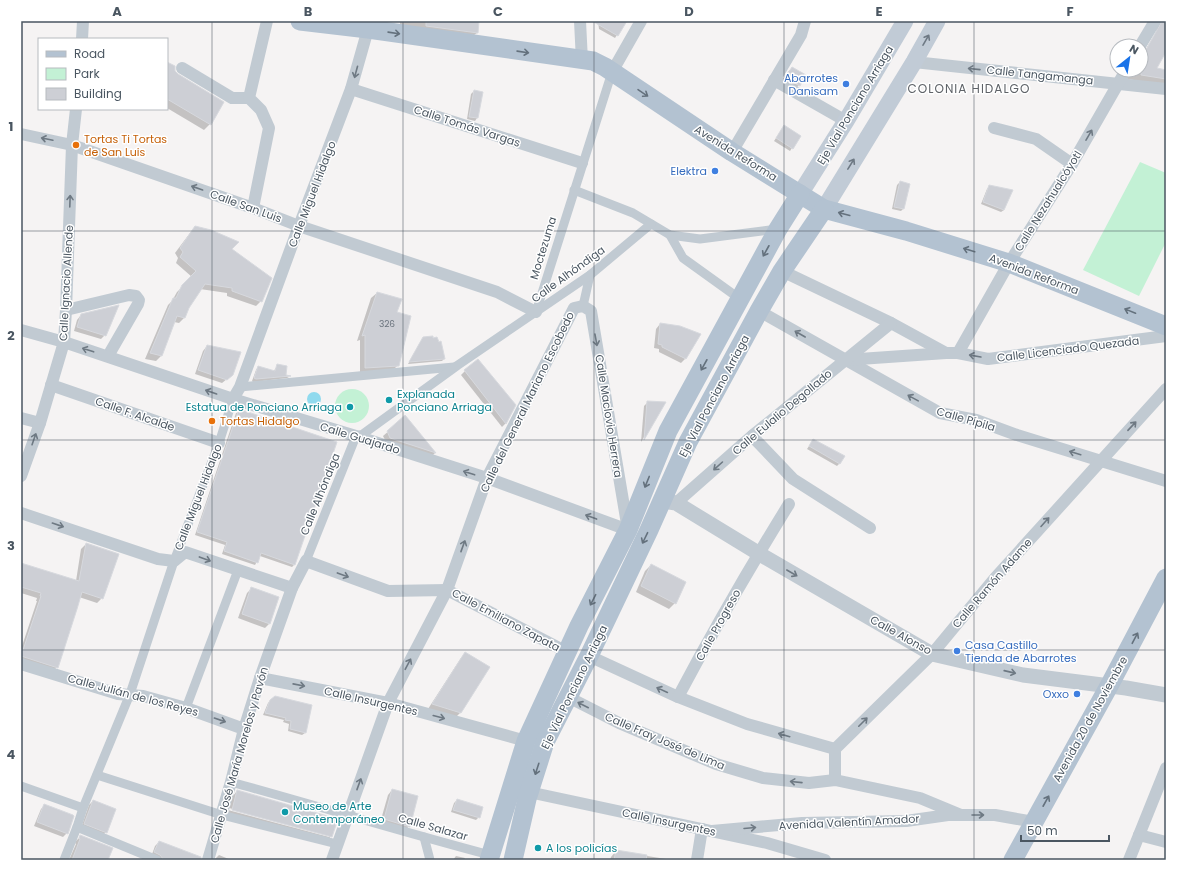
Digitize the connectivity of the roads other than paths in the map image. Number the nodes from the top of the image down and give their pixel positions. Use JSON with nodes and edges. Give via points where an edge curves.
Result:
{"nodes":[{"id":1,"x":83,"y":21,"type":"edge"},
{"id":2,"x":267,"y":21,"type":"edge"},
{"id":3,"x":300,"y":21,"type":"edge"},
{"id":4,"x":580,"y":21,"type":"edge"},
{"id":5,"x":641,"y":21,"type":"edge"},
{"id":6,"x":805,"y":21,"type":"edge"},
{"id":7,"x":905,"y":21,"type":"edge"},
{"id":8,"x":937,"y":21,"type":"edge"},
{"id":9,"x":1155,"y":21,"type":"edge"},
{"id":10,"x":369,"y":25,"type":"edge"},
{"id":11,"x":82,"y":38,"type":"edge"},
{"id":12,"x":1145,"y":38,"type":"edge"},
{"id":13,"x":582,"y":60,"type":"junction"},
{"id":14,"x":914,"y":62,"type":"junction"},
{"id":15,"x":182,"y":68,"type":"dead end"},
{"id":16,"x":612,"y":72,"type":"junction"},
{"id":17,"x":1121,"y":78,"type":"edge"},
{"id":18,"x":774,"y":80,"type":"junction"},
{"id":19,"x":1118,"y":84,"type":"junction"},
{"id":20,"x":352,"y":89,"type":"junction"},
{"id":21,"x":1166,"y":89,"type":"edge"},
{"id":22,"x":249,"y":98,"type":"junction"},
{"id":23,"x":76,"y":110,"type":"edge"},
{"id":24,"x":846,"y":121,"type":"junction"},
{"id":25,"x":994,"y":128,"type":"dead end"},
{"id":26,"x":21,"y":134,"type":"edge"},
{"id":27,"x":72,"y":145,"type":"junction"},
{"id":28,"x":732,"y":152,"type":"junction"},
{"id":29,"x":582,"y":163,"type":"junction"},
{"id":30,"x":1072,"y":164,"type":"junction"},
{"id":31,"x":574,"y":190,"type":"junction"},
{"id":32,"x":800,"y":194,"type":"junction"},
{"id":33,"x":253,"y":208,"type":"junction"},
{"id":34,"x":824,"y":209,"type":"junction"},
{"id":35,"x":651,"y":224,"type":"junction"},
{"id":36,"x":299,"y":226,"type":"junction"},
{"id":37,"x":778,"y":229,"type":"junction"},
{"id":38,"x":670,"y":235,"type":"junction"},
{"id":39,"x":1009,"y":263,"type":"junction"},
{"id":40,"x":782,"y":271,"type":"junction"},
{"id":41,"x":590,"y":275,"type":"junction"},
{"id":42,"x":740,"y":299,"type":"junction"},
{"id":43,"x":583,"y":306,"type":"junction"},
{"id":44,"x":66,"y":310,"type":"junction"},
{"id":45,"x":759,"y":311,"type":"junction"},
{"id":46,"x":536,"y":312,"type":"junction"},
{"id":47,"x":891,"y":323,"type":"junction"},
{"id":48,"x":1166,"y":326,"type":"edge"},
{"id":49,"x":21,"y":330,"type":"edge"},
{"id":50,"x":1166,"y":336,"type":"edge"},
{"id":51,"x":64,"y":342,"type":"junction"},
{"id":52,"x":952,"y":353,"type":"junction"},
{"id":53,"x":108,"y":356,"type":"junction"},
{"id":54,"x":845,"y":360,"type":"junction"},
{"id":55,"x":456,"y":367,"type":"junction"},
{"id":56,"x":51,"y":385,"type":"junction"},
{"id":57,"x":240,"y":387,"type":"junction"},
{"id":58,"x":1166,"y":390,"type":"edge"},
{"id":59,"x":233,"y":399,"type":"junction"},
{"id":60,"x":21,"y":418,"type":"edge"},
{"id":61,"x":40,"y":423,"type":"junction"},
{"id":62,"x":356,"y":436,"type":"junction"},
{"id":63,"x":752,"y":436,"type":"junction"},
{"id":64,"x":219,"y":443,"type":"junction"},
{"id":65,"x":1100,"y":461,"type":"junction"},
{"id":66,"x":21,"y":476,"type":"edge"},
{"id":67,"x":487,"y":478,"type":"junction"},
{"id":68,"x":1166,"y":481,"type":"edge"},
{"id":69,"x":669,"y":502,"type":"junction"},
{"id":70,"x":789,"y":504,"type":"dead end"},
{"id":71,"x":21,"y":513,"type":"edge"},
{"id":72,"x":870,"y":528,"type":"dead end"},
{"id":73,"x":628,"y":530,"type":"junction"},
{"id":74,"x":758,"y":554,"type":"junction"},
{"id":75,"x":174,"y":561,"type":"junction"},
{"id":76,"x":306,"y":561,"type":"junction"},
{"id":77,"x":238,"y":570,"type":"junction"},
{"id":78,"x":1166,"y":578,"type":"edge"},
{"id":79,"x":292,"y":588,"type":"junction"},
{"id":80,"x":447,"y":590,"type":"junction"},
{"id":81,"x":567,"y":652,"type":"junction"},
{"id":82,"x":932,"y":654,"type":"junction"},
{"id":83,"x":589,"y":656,"type":"junction"},
{"id":84,"x":21,"y":664,"type":"edge"},
{"id":85,"x":260,"y":678,"type":"junction"},
{"id":86,"x":1109,"y":686,"type":"junction"},
{"id":87,"x":130,"y":694,"type":"junction"},
{"id":88,"x":1166,"y":695,"type":"edge"},
{"id":89,"x":568,"y":697,"type":"junction"},
{"id":90,"x":678,"y":697,"type":"junction"},
{"id":91,"x":388,"y":703,"type":"junction"},
{"id":92,"x":186,"y":708,"type":"junction"},
{"id":93,"x":244,"y":729,"type":"junction"},
{"id":94,"x":526,"y":741,"type":"junction"},
{"id":95,"x":835,"y":749,"type":"junction"},
{"id":96,"x":1166,"y":768,"type":"edge"},
{"id":97,"x":97,"y":775,"type":"junction"},
{"id":98,"x":835,"y":780,"type":"junction"},
{"id":99,"x":231,"y":782,"type":"junction"},
{"id":100,"x":21,"y":786,"type":"edge"},
{"id":101,"x":521,"y":791,"type":"junction"},
{"id":102,"x":83,"y":808,"type":"junction"},
{"id":103,"x":348,"y":814,"type":"junction"},
{"id":104,"x":222,"y":815,"type":"junction"},
{"id":105,"x":961,"y":815,"type":"junction"},
{"id":106,"x":1034,"y":822,"type":"junction"},
{"id":107,"x":77,"y":827,"type":"junction"},
{"id":108,"x":707,"y":830,"type":"junction"},
{"id":109,"x":1139,"y":835,"type":"junction"},
{"id":110,"x":424,"y":838,"type":"junction"},
{"id":111,"x":1166,"y":842,"type":"edge"},
{"id":112,"x":337,"y":844,"type":"junction"},
{"id":113,"x":488,"y":858,"type":"edge"},
{"id":114,"x":64,"y":860,"type":"edge"},
{"id":115,"x":157,"y":860,"type":"edge"},
{"id":116,"x":208,"y":860,"type":"edge"},
{"id":117,"x":332,"y":860,"type":"edge"},
{"id":118,"x":430,"y":860,"type":"edge"},
{"id":119,"x":513,"y":860,"type":"edge"},
{"id":120,"x":698,"y":860,"type":"edge"},
{"id":121,"x":824,"y":860,"type":"edge"},
{"id":122,"x":1013,"y":860,"type":"edge"},
{"id":123,"x":1129,"y":860,"type":"edge"}],
"edges":[{"from":1,"to":11,"type":"street"},
{"from":2,"to":22,"type":"street"},
{"from":3,"to":10,"type":"main road","name":"Avenida Reforma"},
{"from":4,"to":13,"type":"street"},
{"from":5,"to":16,"type":"street"},
{"from":6,"to":18,"type":"street","via":[[801,35]]},
{"from":7,"to":24,"type":"main road","name":"Eje Vial Ponciano Arriaga"},
{"from":14,"to":8,"type":"main road","name":"Eje Vial Ponciano Arriaga","one_way":true},
{"from":9,"to":12,"type":"street"},
{"from":10,"to":13,"type":"main road","name":"Avenida Reforma","one_way":true},
{"from":10,"to":20,"type":"street","name":"Calle Miguel Hidalgo","one_way":true},
{"from":13,"to":16,"type":"main road","name":"Avenida Reforma","via":[[593,62]]},
{"from":19,"to":14,"type":"street","name":"Calle Tangamanga","one_way":true},
{"from":34,"to":14,"type":"main road","name":"Eje Vial Ponciano Arriaga","one_way":true},
{"from":15,"to":22,"type":"street","via":[[232,98]]},
{"from":16,"to":28,"type":"main road","name":"Avenida Reforma","one_way":true},
{"from":16,"to":29,"type":"street"},
{"from":17,"to":19,"type":"street","name":"Calle Nezahualcóyotl"},
{"from":18,"to":24,"type":"street"},
{"from":18,"to":28,"type":"street"},
{"from":19,"to":21,"type":"street","name":"Calle Tangamanga"},
{"from":30,"to":19,"type":"street","name":"Calle Nezahualcóyotl","one_way":true},
{"from":20,"to":29,"type":"street","name":"Calle Tomás Vargas"},
{"from":20,"to":36,"type":"street","name":"Calle Miguel Hidalgo"},
{"from":22,"to":33,"type":"street","via":[[262,110],[269,128]]},
{"from":23,"to":27,"type":"street","name":"Calle Ignacio Allende"},
{"from":24,"to":32,"type":"main road","name":"Eje Vial Ponciano Arriaga"},
{"from":25,"to":30,"type":"street","via":[[1036,138]]},
{"from":27,"to":26,"type":"street","name":"Calle San Luis","one_way":true},
{"from":33,"to":27,"type":"street","name":"Calle San Luis","one_way":true},
{"from":44,"to":27,"type":"street","name":"Calle Ignacio Allende","one_way":true},
{"from":28,"to":32,"type":"main road","name":"Avenida Reforma"},
{"from":29,"to":31,"type":"street"},
{"from":30,"to":39,"type":"street","name":"Calle Nezahualcóyotl"},
{"from":31,"to":35,"type":"street","via":[[633,213]]},
{"from":31,"to":46,"type":"street","name":"Moctezuma"},
{"from":32,"to":34,"type":"main road","name":"Avenida Reforma"},
{"from":32,"to":37,"type":"main road","name":"Eje Vial Ponciano Arriaga"},
{"from":33,"to":36,"type":"street","name":"Calle San Luis"},
{"from":39,"to":34,"type":"main road","name":"Avenida Reforma","one_way":true},
{"from":34,"to":40,"type":"main road","name":"Eje Vial Ponciano Arriaga"},
{"from":35,"to":38,"type":"street"},
{"from":35,"to":41,"type":"street","name":"Calle Alhóndiga"},
{"from":36,"to":46,"type":"street","name":"Calle San Luis","via":[[497,292]]},
{"from":36,"to":57,"type":"street","name":"Calle Miguel Hidalgo"},
{"from":37,"to":38,"type":"street","via":[[700,239]]},
{"from":37,"to":42,"type":"main road","name":"Eje Vial Ponciano Arriaga","one_way":true},
{"from":38,"to":42,"type":"street","via":[[683,258]]},
{"from":48,"to":39,"type":"main road","name":"Avenida Reforma","one_way":true},
{"from":39,"to":52,"type":"street","name":"Calle Nezahualcóyotl"},
{"from":40,"to":45,"type":"main road","name":"Eje Vial Ponciano Arriaga"},
{"from":40,"to":47,"type":"street","name":"Calle Licenciado Quezada"},
{"from":41,"to":43,"type":"street"},
{"from":41,"to":46,"type":"street","name":"Calle Alhóndiga"},
{"from":42,"to":73,"type":"main road","name":"Eje Vial Ponciano Arriaga","one_way":true,"via":[[668,430]]},
{"from":43,"to":67,"type":"street","name":"Calle del General Mariano Escobedo","via":[[574,308]]},
{"from":43,"to":73,"type":"street","name":"Calle Maclovio Herrera","one_way":true,"via":[[591,311]]},
{"from":44,"to":51,"type":"street","name":"Calle Ignacio Allende"},
{"from":44,"to":53,"type":"street","via":[[129,295],[136,296],[138,304]]},
{"from":54,"to":45,"type":"street","name":"Calle Pípila","one_way":true},
{"from":45,"to":69,"type":"main road","name":"Eje Vial Ponciano Arriaga","via":[[688,442]]},
{"from":46,"to":55,"type":"street","name":"Calle Alhóndiga"},
{"from":47,"to":52,"type":"street","name":"Calle Licenciado Quezada"},
{"from":47,"to":54,"type":"street","name":"Calle Eulalio Degollado"},
{"from":49,"to":51,"type":"street","name":"Calle Guajardo"},
{"from":50,"to":52,"type":"street","name":"Calle Licenciado Quezada","one_way":true,"via":[[988,359]]},
{"from":53,"to":51,"type":"street","name":"Calle Guajardo","one_way":true},
{"from":51,"to":56,"type":"street","name":"Calle Ignacio Allende"},
{"from":52,"to":54,"type":"street","name":"Calle Licenciado Quezada"},
{"from":59,"to":53,"type":"street","name":"Calle Guajardo","one_way":true},
{"from":54,"to":63,"type":"street","name":"Calle Eulalio Degollado"},
{"from":65,"to":54,"type":"street","name":"Calle Pípila","one_way":true,"via":[[976,420],[940,413]]},
{"from":55,"to":57,"type":"street","name":"Calle Alhóndiga"},
{"from":55,"to":62,"type":"street","name":"Calle Alhóndiga"},
{"from":56,"to":61,"type":"street","name":"Calle Ignacio Allende"},
{"from":56,"to":64,"type":"street","name":"Calle F. Alcalde"},
{"from":57,"to":59,"type":"street","name":"Calle Miguel Hidalgo"},
{"from":65,"to":58,"type":"street","name":"Calle Ramón Adame","one_way":true},
{"from":59,"to":62,"type":"street","name":"Calle Guajardo"},
{"from":59,"to":64,"type":"street","name":"Calle Miguel Hidalgo"},
{"from":60,"to":61,"type":"street"},
{"from":66,"to":61,"type":"street","name":"Calle Ignacio Allende","one_way":true},
{"from":67,"to":62,"type":"street","name":"Calle Guajardo","one_way":true},
{"from":62,"to":76,"type":"street","name":"Calle Alhóndiga"},
{"from":63,"to":69,"type":"street","name":"Calle Eulalio Degollado","one_way":true},
{"from":63,"to":72,"type":"street","via":[[792,479]]},
{"from":64,"to":75,"type":"street","name":"Calle Miguel Hidalgo"},
{"from":65,"to":68,"type":"street","name":"Calle Pípila"},
{"from":82,"to":65,"type":"street","name":"Calle Ramón Adame","one_way":true,"via":[[995,578]]},
{"from":73,"to":67,"type":"street","name":"Calle Guajardo","one_way":true},
{"from":80,"to":67,"type":"street","name":"Calle del General Mariano Escobedo","one_way":true},
{"from":69,"to":74,"type":"street","name":"Calle Alonso"},
{"from":69,"to":83,"type":"main road","name":"Eje Vial Ponciano Arriaga","one_way":true},
{"from":70,"to":74,"type":"street","name":"Calle Progreso"},
{"from":71,"to":75,"type":"street","one_way":true,"via":[[158,559]]},
{"from":73,"to":81,"type":"main road","name":"Eje Vial Ponciano Arriaga","one_way":true},
{"from":74,"to":82,"type":"street","name":"Calle Alonso","one_way":true},
{"from":74,"to":90,"type":"street","name":"Calle Progreso"},
{"from":75,"to":77,"type":"street","one_way":true,"via":[[185,552]]},
{"from":75,"to":87,"type":"street","name":"Calle Miguel Hidalgo"},
{"from":76,"to":79,"type":"street","name":"Calle José María Morelos y Pavón"},
{"from":76,"to":80,"type":"street","name":"Calle Emiliano Zapata","one_way":true,"via":[[388,591]]},
{"from":77,"to":79,"type":"street"},
{"from":77,"to":92,"type":"street"},
{"from":86,"to":78,"type":"main road","name":"Avenida 20 de Noviembre","one_way":true},
{"from":79,"to":85,"type":"street","name":"Calle José María Morelos y Pavón"},
{"from":80,"to":81,"type":"street","name":"Calle Emiliano Zapata"},
{"from":91,"to":80,"type":"street","name":"Calle del General Mariano Escobedo","one_way":true},
{"from":81,"to":94,"type":"main road","name":"Eje Vial Ponciano Arriaga"},
{"from":82,"to":86,"type":"street","name":"Calle Alonso","one_way":true,"via":[[1023,675]]},
{"from":95,"to":82,"type":"street","name":"Calle Ramón Adame","one_way":true},
{"from":83,"to":89,"type":"main road","name":"Eje Vial Ponciano Arriaga"},
{"from":90,"to":83,"type":"street","one_way":true},
{"from":84,"to":87,"type":"street","name":"Calle Julián de los Reyes","via":[[118,694]]},
{"from":85,"to":91,"type":"street","name":"Calle Insurgentes","one_way":true},
{"from":85,"to":93,"type":"street","name":"Calle José María Morelos y Pavón"},
{"from":86,"to":88,"type":"street","name":"Calle Alonso"},
{"from":106,"to":86,"type":"main road","name":"Avenida 20 de Noviembre","one_way":true},
{"from":87,"to":92,"type":"street","name":"Calle Julián de los Reyes"},
{"from":87,"to":97,"type":"street","name":"Calle Miguel Hidalgo"},
{"from":98,"to":89,"type":"street","name":"Calle Fray José de Lima","one_way":true,"via":[[809,783],[763,778],[716,764],[619,723]]},
{"from":89,"to":101,"type":"main road","name":"Eje Vial Ponciano Arriaga","one_way":true},
{"from":95,"to":90,"type":"street","one_way":true,"via":[[747,724]]},
{"from":91,"to":94,"type":"street","name":"Calle Insurgentes","one_way":true},
{"from":103,"to":91,"type":"street","name":"Calle del General Mariano Escobedo","one_way":true},
{"from":92,"to":93,"type":"street","name":"Calle Julián de los Reyes","one_way":true},
{"from":93,"to":99,"type":"street","name":"Calle José María Morelos y Pavón"},
{"from":94,"to":101,"type":"main road","name":"Eje Vial Ponciano Arriaga"},
{"from":95,"to":98,"type":"street"},
{"from":96,"to":109,"type":"street"},
{"from":97,"to":102,"type":"street","name":"Calle Miguel Hidalgo"},
{"from":97,"to":104,"type":"street"},
{"from":98,"to":105,"type":"street","name":"Calle Fray José de Lima","via":[[920,798]]},
{"from":99,"to":103,"type":"street","name":"Calle Salazar"},
{"from":99,"to":104,"type":"street","name":"Calle José María Morelos y Pavón"},
{"from":100,"to":102,"type":"street"},
{"from":101,"to":108,"type":"street","name":"Calle Insurgentes"},
{"from":101,"to":113,"type":"main road","name":"Eje Vial Ponciano Arriaga"},
{"from":101,"to":119,"type":"main road","name":"Eje Vial Ponciano Arriaga"},
{"from":102,"to":107,"type":"street","name":"Calle Miguel Hidalgo"},
{"from":103,"to":110,"type":"street","name":"Calle Salazar"},
{"from":103,"to":112,"type":"street","name":"Calle del General Mariano Escobedo"},
{"from":104,"to":112,"type":"street"},
{"from":104,"to":116,"type":"street","name":"Calle José María Morelos y Pavón"},
{"from":105,"to":106,"type":"street","name":"Avenida Valentín Amador","one_way":true,"via":[[995,815]]},
{"from":108,"to":105,"type":"street","name":"Avenida Valentín Amador","one_way":true,"via":[[802,823],[906,821]]},
{"from":106,"to":122,"type":"main road","name":"Avenida 20 de Noviembre"},
{"from":107,"to":114,"type":"street","name":"Calle Miguel Hidalgo"},
{"from":107,"to":115,"type":"street"},
{"from":108,"to":120,"type":"street"},
{"from":108,"to":121,"type":"street","name":"Calle Insurgentes","via":[[781,846]]},
{"from":109,"to":111,"type":"street"},
{"from":109,"to":123,"type":"street"},
{"from":110,"to":113,"type":"street","name":"Calle Salazar"},
{"from":110,"to":118,"type":"street"},
{"from":112,"to":117,"type":"street","name":"Calle del General Mariano Escobedo"}]}
